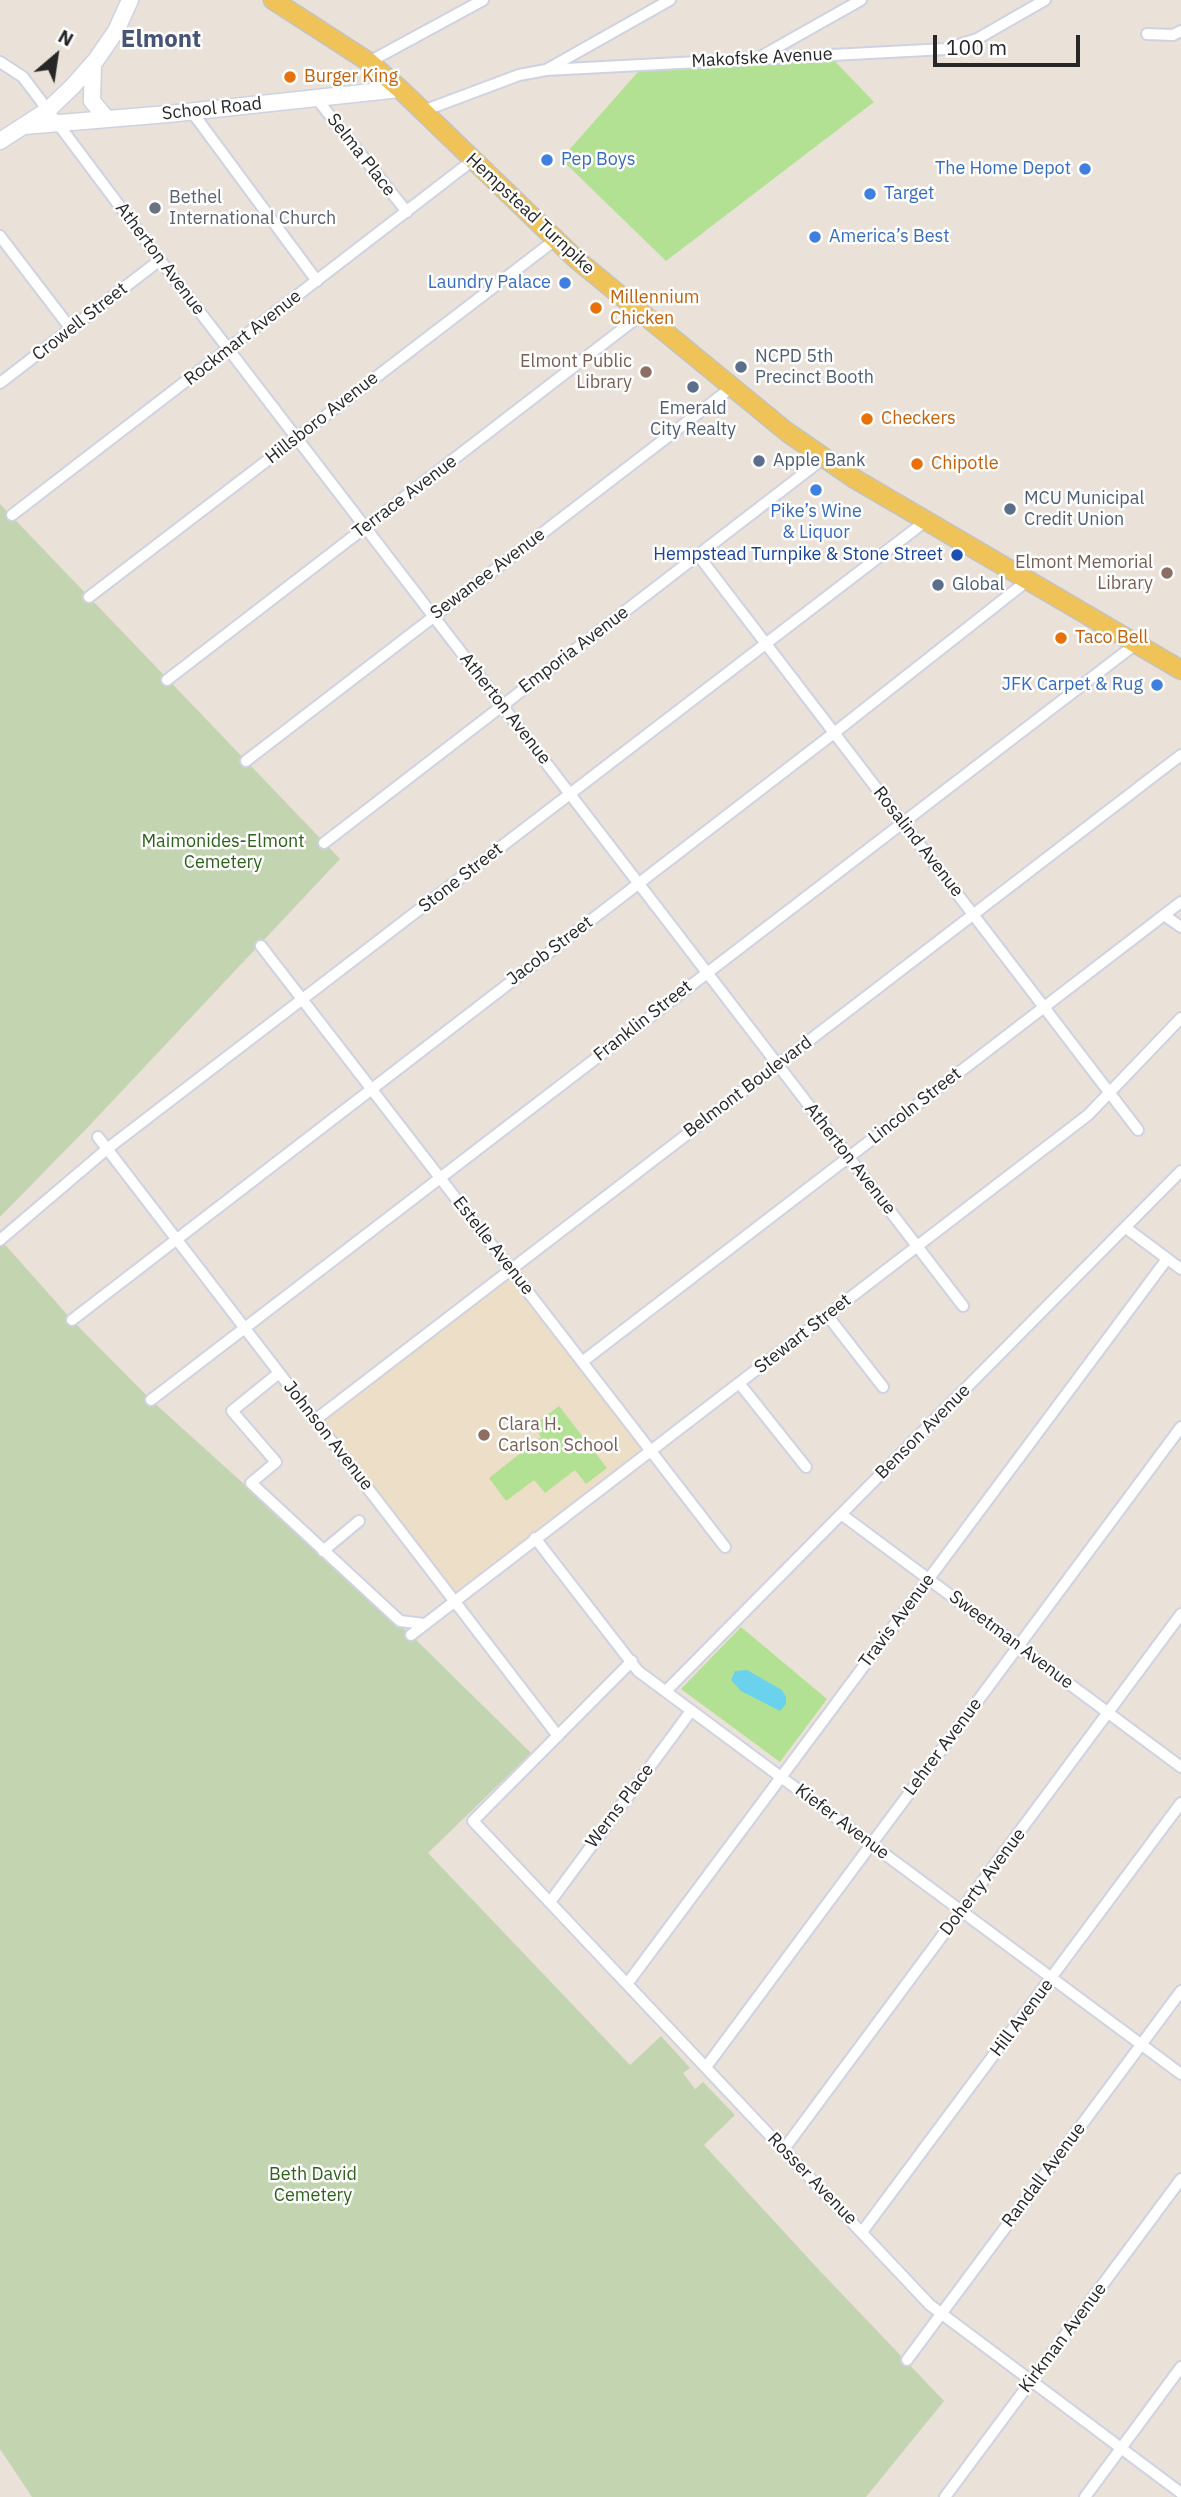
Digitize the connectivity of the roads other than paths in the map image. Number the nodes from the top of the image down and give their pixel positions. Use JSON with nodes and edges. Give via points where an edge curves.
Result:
{"nodes":[{"id":1,"x":130,"y":0,"type":"edge"},
{"id":2,"x":482,"y":0,"type":"edge"},
{"id":3,"x":670,"y":0,"type":"edge"},
{"id":4,"x":859,"y":0,"type":"edge"},
{"id":5,"x":1045,"y":0,"type":"edge"},
{"id":6,"x":285,"y":2,"type":"edge"},
{"id":7,"x":463,"y":5,"type":"edge"},
{"id":8,"x":1181,"y":30,"type":"edge"},
{"id":9,"x":1147,"y":34,"type":"dead end"},
{"id":10,"x":757,"y":58,"type":"junction"},
{"id":11,"x":0,"y":62,"type":"edge"},
{"id":12,"x":369,"y":62,"type":"junction"},
{"id":13,"x":93,"y":63,"type":"junction"},
{"id":14,"x":546,"y":69,"type":"junction"},
{"id":15,"x":400,"y":89,"type":"junction"},
{"id":16,"x":316,"y":98,"type":"junction"},
{"id":17,"x":423,"y":111,"type":"junction"},
{"id":18,"x":192,"y":112,"type":"junction"},
{"id":19,"x":53,"y":117,"type":"junction"},
{"id":20,"x":107,"y":119,"type":"junction"},
{"id":21,"x":0,"y":141,"type":"edge"},
{"id":22,"x":473,"y":160,"type":"junction"},
{"id":23,"x":407,"y":212,"type":"junction"},
{"id":24,"x":0,"y":236,"type":"edge"},
{"id":25,"x":555,"y":240,"type":"junction"},
{"id":26,"x":160,"y":260,"type":"junction"},
{"id":27,"x":317,"y":281,"type":"junction"},
{"id":28,"x":642,"y":314,"type":"junction"},
{"id":29,"x":71,"y":329,"type":"junction"},
{"id":30,"x":228,"y":349,"type":"junction"},
{"id":31,"x":0,"y":383,"type":"edge"},
{"id":32,"x":731,"y":388,"type":"junction"},
{"id":33,"x":297,"y":438,"type":"junction"},
{"id":34,"x":824,"y":458,"type":"junction"},
{"id":35,"x":12,"y":515,"type":"dead end"},
{"id":36,"x":927,"y":520,"type":"junction"},
{"id":37,"x":365,"y":527,"type":"junction"},
{"id":38,"x":698,"y":555,"type":"junction"},
{"id":39,"x":1027,"y":581,"type":"junction"},
{"id":40,"x":89,"y":597,"type":"dead end"},
{"id":41,"x":433,"y":616,"type":"junction"},
{"id":42,"x":1137,"y":643,"type":"junction"},
{"id":43,"x":766,"y":644,"type":"junction"},
{"id":44,"x":1181,"y":670,"type":"edge"},
{"id":45,"x":167,"y":680,"type":"dead end"},
{"id":46,"x":502,"y":705,"type":"junction"},
{"id":47,"x":834,"y":733,"type":"junction"},
{"id":48,"x":1181,"y":755,"type":"edge"},
{"id":49,"x":246,"y":761,"type":"dead end"},
{"id":50,"x":570,"y":794,"type":"junction"},
{"id":51,"x":902,"y":822,"type":"junction"},
{"id":52,"x":324,"y":843,"type":"dead end"},
{"id":53,"x":639,"y":883,"type":"junction"},
{"id":54,"x":1181,"y":902,"type":"edge"},
{"id":55,"x":974,"y":915,"type":"junction"},
{"id":56,"x":1164,"y":915,"type":"junction"},
{"id":57,"x":1181,"y":927,"type":"edge"},
{"id":58,"x":261,"y":946,"type":"dead end"},
{"id":59,"x":707,"y":972,"type":"junction"},
{"id":60,"x":303,"y":999,"type":"junction"},
{"id":61,"x":1044,"y":1007,"type":"junction"},
{"id":62,"x":1181,"y":1017,"type":"edge"},
{"id":63,"x":778,"y":1065,"type":"junction"},
{"id":64,"x":371,"y":1088,"type":"junction"},
{"id":65,"x":1109,"y":1092,"type":"junction"},
{"id":66,"x":1138,"y":1130,"type":"dead end"},
{"id":67,"x":98,"y":1137,"type":"dead end"},
{"id":68,"x":107,"y":1149,"type":"junction"},
{"id":69,"x":849,"y":1157,"type":"junction"},
{"id":70,"x":1181,"y":1171,"type":"edge"},
{"id":71,"x":440,"y":1177,"type":"junction"},
{"id":72,"x":1126,"y":1228,"type":"junction"},
{"id":73,"x":176,"y":1238,"type":"junction"},
{"id":74,"x":1,"y":1240,"type":"edge"},
{"id":75,"x":917,"y":1246,"type":"junction"},
{"id":76,"x":1167,"y":1259,"type":"junction"},
{"id":77,"x":511,"y":1269,"type":"junction"},
{"id":78,"x":1181,"y":1269,"type":"edge"},
{"id":79,"x":963,"y":1306,"type":"dead end"},
{"id":80,"x":827,"y":1315,"type":"junction"},
{"id":81,"x":72,"y":1320,"type":"dead end"},
{"id":82,"x":244,"y":1327,"type":"junction"},
{"id":83,"x":582,"y":1362,"type":"junction"},
{"id":84,"x":279,"y":1373,"type":"junction"},
{"id":85,"x":739,"y":1383,"type":"junction"},
{"id":86,"x":883,"y":1387,"type":"dead end"},
{"id":87,"x":152,"y":1400,"type":"dead end"},
{"id":88,"x":315,"y":1420,"type":"junction"},
{"id":89,"x":1181,"y":1427,"type":"edge"},
{"id":90,"x":650,"y":1451,"type":"junction"},
{"id":91,"x":806,"y":1467,"type":"dead end"},
{"id":92,"x":841,"y":1514,"type":"junction"},
{"id":93,"x":359,"y":1521,"type":"dead end"},
{"id":94,"x":536,"y":1538,"type":"junction"},
{"id":95,"x":725,"y":1547,"type":"dead end"},
{"id":96,"x":323,"y":1551,"type":"junction"},
{"id":97,"x":928,"y":1579,"type":"junction"},
{"id":98,"x":454,"y":1601,"type":"junction"},
{"id":99,"x":1181,"y":1614,"type":"edge"},
{"id":100,"x":424,"y":1624,"type":"junction"},
{"id":101,"x":411,"y":1635,"type":"dead end"},
{"id":102,"x":1018,"y":1646,"type":"junction"},
{"id":103,"x":632,"y":1661,"type":"junction"},
{"id":104,"x":666,"y":1692,"type":"junction"},
{"id":105,"x":691,"y":1711,"type":"junction"},
{"id":106,"x":1108,"y":1713,"type":"junction"},
{"id":107,"x":558,"y":1736,"type":"junction"},
{"id":108,"x":1181,"y":1767,"type":"edge"},
{"id":109,"x":781,"y":1777,"type":"junction"},
{"id":110,"x":1181,"y":1802,"type":"edge"},
{"id":111,"x":871,"y":1844,"type":"junction"},
{"id":112,"x":550,"y":1902,"type":"junction"},
{"id":113,"x":961,"y":1911,"type":"junction"},
{"id":114,"x":1051,"y":1978,"type":"junction"},
{"id":115,"x":627,"y":1984,"type":"junction"},
{"id":116,"x":1181,"y":1991,"type":"edge"},
{"id":117,"x":1141,"y":2045,"type":"junction"},
{"id":118,"x":706,"y":2067,"type":"junction"},
{"id":119,"x":1181,"y":2074,"type":"edge"},
{"id":120,"x":784,"y":2149,"type":"junction"},
{"id":121,"x":1181,"y":2179,"type":"edge"},
{"id":122,"x":862,"y":2232,"type":"junction"},
{"id":123,"x":941,"y":2314,"type":"junction"},
{"id":124,"x":908,"y":2360,"type":"dead end"},
{"id":125,"x":1181,"y":2367,"type":"edge"},
{"id":126,"x":1031,"y":2382,"type":"junction"},
{"id":127,"x":1121,"y":2448,"type":"junction"},
{"id":128,"x":1181,"y":2493,"type":"edge"},
{"id":129,"x":945,"y":2497,"type":"edge"},
{"id":130,"x":1084,"y":2497,"type":"edge"}],
"edges":[{"from":1,"to":13,"type":"main road","via":[[116,31]]},
{"from":2,"to":7,"type":"street"},
{"from":3,"to":14,"type":"street"},
{"from":4,"to":10,"type":"street"},
{"from":5,"to":10,"type":"street","name":"Makofske Avenue","via":[[977,39],[946,49]]},
{"from":6,"to":12,"type":"main road","name":"Hempstead Turnpike"},
{"from":7,"to":12,"type":"street"},
{"from":8,"to":9,"type":"street","via":[[1173,35]]},
{"from":10,"to":14,"type":"street","name":"Makofske Avenue"},
{"from":11,"to":19,"type":"street","name":"Atherton Avenue","via":[[23,77]]},
{"from":12,"to":15,"type":"main road","name":"Hempstead Turnpike"},
{"from":13,"to":19,"type":"main road"},
{"from":13,"to":20,"type":"main road","via":[[92,101]]},
{"from":14,"to":17,"type":"street"},
{"from":15,"to":16,"type":"main road","name":"School Road"},
{"from":15,"to":17,"type":"main road","name":"Hempstead Turnpike"},
{"from":16,"to":18,"type":"main road","name":"School Road"},
{"from":16,"to":23,"type":"street","name":"Selma Place"},
{"from":17,"to":22,"type":"main road","name":"Hempstead Turnpike"},
{"from":18,"to":20,"type":"main road","name":"School Road"},
{"from":18,"to":27,"type":"street"},
{"from":19,"to":20,"type":"main road","name":"School Road"},
{"from":19,"to":21,"type":"main road","via":[[24,126]]},
{"from":19,"to":26,"type":"street","name":"Atherton Avenue"},
{"from":22,"to":23,"type":"street","name":"Rockmart Avenue"},
{"from":22,"to":25,"type":"main road","name":"Hempstead Turnpike"},
{"from":23,"to":27,"type":"street","name":"Rockmart Avenue"},
{"from":24,"to":29,"type":"street"},
{"from":25,"to":28,"type":"main road","name":"Hempstead Turnpike"},
{"from":25,"to":33,"type":"street","name":"Hillsboro Avenue"},
{"from":26,"to":29,"type":"street","name":"Crowell Street"},
{"from":26,"to":30,"type":"street","name":"Atherton Avenue"},
{"from":27,"to":30,"type":"street","name":"Rockmart Avenue"},
{"from":28,"to":32,"type":"main road","name":"Hempstead Turnpike"},
{"from":28,"to":37,"type":"street","name":"Terrace Avenue"},
{"from":29,"to":31,"type":"street","name":"Crowell Street"},
{"from":30,"to":33,"type":"street","name":"Atherton Avenue"},
{"from":30,"to":35,"type":"street","name":"Rockmart Avenue"},
{"from":32,"to":34,"type":"main road","name":"Hempstead Turnpike"},
{"from":32,"to":41,"type":"street","name":"Sewanee Avenue"},
{"from":33,"to":37,"type":"street","name":"Atherton Avenue"},
{"from":33,"to":40,"type":"street","name":"Hillsboro Avenue"},
{"from":34,"to":36,"type":"main road","name":"Hempstead Turnpike"},
{"from":34,"to":38,"type":"street","name":"Emporia Avenue"},
{"from":36,"to":39,"type":"main road","name":"Hempstead Turnpike"},
{"from":36,"to":43,"type":"street","name":"Stone Street"},
{"from":37,"to":41,"type":"street","name":"Atherton Avenue"},
{"from":37,"to":45,"type":"street","name":"Terrace Avenue"},
{"from":38,"to":43,"type":"street","name":"Rosalind Avenue"},
{"from":38,"to":46,"type":"street","name":"Emporia Avenue"},
{"from":39,"to":42,"type":"main road","name":"Hempstead Turnpike"},
{"from":39,"to":47,"type":"street","name":"Jacob Street"},
{"from":41,"to":46,"type":"street","name":"Atherton Avenue"},
{"from":41,"to":49,"type":"street","name":"Sewanee Avenue"},
{"from":42,"to":44,"type":"main road","name":"Hempstead Turnpike"},
{"from":42,"to":51,"type":"street","name":"Franklin Street"},
{"from":43,"to":47,"type":"street","name":"Rosalind Avenue"},
{"from":43,"to":50,"type":"street","name":"Stone Street"},
{"from":46,"to":50,"type":"street","name":"Atherton Avenue"},
{"from":46,"to":52,"type":"street","name":"Emporia Avenue"},
{"from":47,"to":51,"type":"street","name":"Rosalind Avenue"},
{"from":47,"to":53,"type":"street","name":"Jacob Street"},
{"from":48,"to":55,"type":"street","name":"Belmont Boulevard"},
{"from":50,"to":53,"type":"street","name":"Atherton Avenue"},
{"from":50,"to":60,"type":"street","name":"Stone Street"},
{"from":51,"to":55,"type":"street","name":"Rosalind Avenue"},
{"from":51,"to":59,"type":"street","name":"Franklin Street"},
{"from":53,"to":59,"type":"street","name":"Atherton Avenue"},
{"from":53,"to":64,"type":"street","name":"Jacob Street"},
{"from":54,"to":56,"type":"street","name":"Lincoln Street"},
{"from":55,"to":61,"type":"street","name":"Rosalind Avenue"},
{"from":55,"to":63,"type":"street","name":"Belmont Boulevard"},
{"from":56,"to":57,"type":"street"},
{"from":56,"to":61,"type":"street","name":"Lincoln Street"},
{"from":58,"to":60,"type":"street","name":"Estelle Avenue"},
{"from":59,"to":63,"type":"street","name":"Atherton Avenue"},
{"from":59,"to":71,"type":"street","name":"Franklin Street"},
{"from":60,"to":64,"type":"street","name":"Estelle Avenue"},
{"from":60,"to":68,"type":"street","name":"Stone Street"},
{"from":61,"to":65,"type":"street","name":"Rosalind Avenue"},
{"from":61,"to":69,"type":"street","name":"Lincoln Street"},
{"from":62,"to":65,"type":"street","name":"Stewart Street"},
{"from":63,"to":69,"type":"street","name":"Atherton Avenue"},
{"from":63,"to":77,"type":"street","name":"Belmont Boulevard"},
{"from":64,"to":71,"type":"street","name":"Estelle Avenue"},
{"from":64,"to":73,"type":"street","name":"Jacob Street"},
{"from":65,"to":66,"type":"street","name":"Rosalind Avenue"},
{"from":65,"to":75,"type":"street","name":"Stewart Street","via":[[1088,1115]]},
{"from":67,"to":68,"type":"street","name":"Johnson Avenue"},
{"from":68,"to":73,"type":"street","name":"Johnson Avenue"},
{"from":68,"to":74,"type":"street","name":"Stone Street"},
{"from":69,"to":75,"type":"street","name":"Atherton Avenue"},
{"from":69,"to":83,"type":"street","name":"Lincoln Street"},
{"from":70,"to":72,"type":"street","name":"Benson Avenue"},
{"from":71,"to":77,"type":"street","name":"Estelle Avenue"},
{"from":71,"to":82,"type":"street","name":"Franklin Street"},
{"from":72,"to":76,"type":"street"},
{"from":72,"to":92,"type":"street","name":"Benson Avenue"},
{"from":73,"to":81,"type":"street","name":"Jacob Street"},
{"from":73,"to":82,"type":"street","name":"Johnson Avenue"},
{"from":75,"to":79,"type":"street","name":"Atherton Avenue"},
{"from":75,"to":80,"type":"street","name":"Stewart Street"},
{"from":76,"to":78,"type":"street"},
{"from":76,"to":97,"type":"street","name":"Travis Avenue"},
{"from":77,"to":83,"type":"street","name":"Estelle Avenue"},
{"from":77,"to":88,"type":"street","name":"Belmont Boulevard"},
{"from":80,"to":85,"type":"street","name":"Stewart Street"},
{"from":80,"to":86,"type":"street"},
{"from":82,"to":84,"type":"street","name":"Johnson Avenue"},
{"from":82,"to":87,"type":"street","name":"Franklin Street"},
{"from":83,"to":90,"type":"street","name":"Estelle Avenue"},
{"from":84,"to":88,"type":"street","name":"Johnson Avenue"},
{"from":84,"to":96,"type":"street","via":[[232,1411],[276,1462],[251,1483]]},
{"from":85,"to":90,"type":"street","name":"Stewart Street"},
{"from":85,"to":91,"type":"street"},
{"from":88,"to":98,"type":"street","name":"Johnson Avenue"},
{"from":89,"to":102,"type":"street","name":"Lehrer Avenue"},
{"from":90,"to":94,"type":"street","name":"Stewart Street"},
{"from":90,"to":95,"type":"street","name":"Estelle Avenue"},
{"from":92,"to":97,"type":"street","name":"Sweetman Avenue"},
{"from":92,"to":104,"type":"street","name":"Benson Avenue"},
{"from":93,"to":96,"type":"street"},
{"from":94,"to":98,"type":"street","name":"Stewart Street"},
{"from":94,"to":103,"type":"street","name":"Kiefer Avenue"},
{"from":96,"to":100,"type":"street","via":[[400,1621]]},
{"from":97,"to":102,"type":"street","name":"Sweetman Avenue"},
{"from":97,"to":109,"type":"street","name":"Travis Avenue"},
{"from":98,"to":100,"type":"street","name":"Stewart Street"},
{"from":98,"to":107,"type":"street","name":"Johnson Avenue"},
{"from":99,"to":106,"type":"street","name":"Doherty Avenue"},
{"from":100,"to":101,"type":"street","name":"Stewart Street"},
{"from":102,"to":106,"type":"street","name":"Sweetman Avenue"},
{"from":102,"to":111,"type":"street","name":"Lehrer Avenue"},
{"from":103,"to":104,"type":"street","name":"Kiefer Avenue"},
{"from":103,"to":107,"type":"street"},
{"from":104,"to":105,"type":"street","name":"Kiefer Avenue"},
{"from":105,"to":109,"type":"street","name":"Kiefer Avenue"},
{"from":105,"to":112,"type":"street","name":"Werns Place"},
{"from":106,"to":108,"type":"street","name":"Sweetman Avenue"},
{"from":106,"to":113,"type":"street","name":"Doherty Avenue"},
{"from":107,"to":112,"type":"street","name":"Rosser Avenue","via":[[473,1821]]},
{"from":109,"to":111,"type":"street","name":"Kiefer Avenue"},
{"from":109,"to":115,"type":"street","name":"Travis Avenue"},
{"from":110,"to":114,"type":"street","name":"Hill Avenue"},
{"from":111,"to":113,"type":"street","name":"Kiefer Avenue"},
{"from":111,"to":118,"type":"street","name":"Lehrer Avenue"},
{"from":112,"to":115,"type":"street","name":"Rosser Avenue"},
{"from":113,"to":114,"type":"street","name":"Kiefer Avenue"},
{"from":113,"to":120,"type":"street","name":"Doherty Avenue"},
{"from":114,"to":117,"type":"street","name":"Kiefer Avenue"},
{"from":114,"to":122,"type":"street","name":"Hill Avenue"},
{"from":115,"to":118,"type":"street","name":"Rosser Avenue"},
{"from":116,"to":117,"type":"street","name":"Randall Avenue"},
{"from":117,"to":119,"type":"street","name":"Kiefer Avenue"},
{"from":117,"to":123,"type":"street","name":"Randall Avenue"},
{"from":118,"to":120,"type":"street","name":"Rosser Avenue"},
{"from":120,"to":122,"type":"street","name":"Rosser Avenue"},
{"from":121,"to":126,"type":"street","name":"Kirkman Avenue"},
{"from":122,"to":123,"type":"street","name":"Rosser Avenue"},
{"from":123,"to":124,"type":"street","name":"Randall Avenue"},
{"from":123,"to":126,"type":"street","name":"Rosser Avenue"},
{"from":125,"to":127,"type":"street"},
{"from":126,"to":127,"type":"street","name":"Rosser Avenue"},
{"from":126,"to":129,"type":"street","name":"Kirkman Avenue"},
{"from":127,"to":128,"type":"street","name":"Rosser Avenue"},
{"from":127,"to":130,"type":"street"}]}
